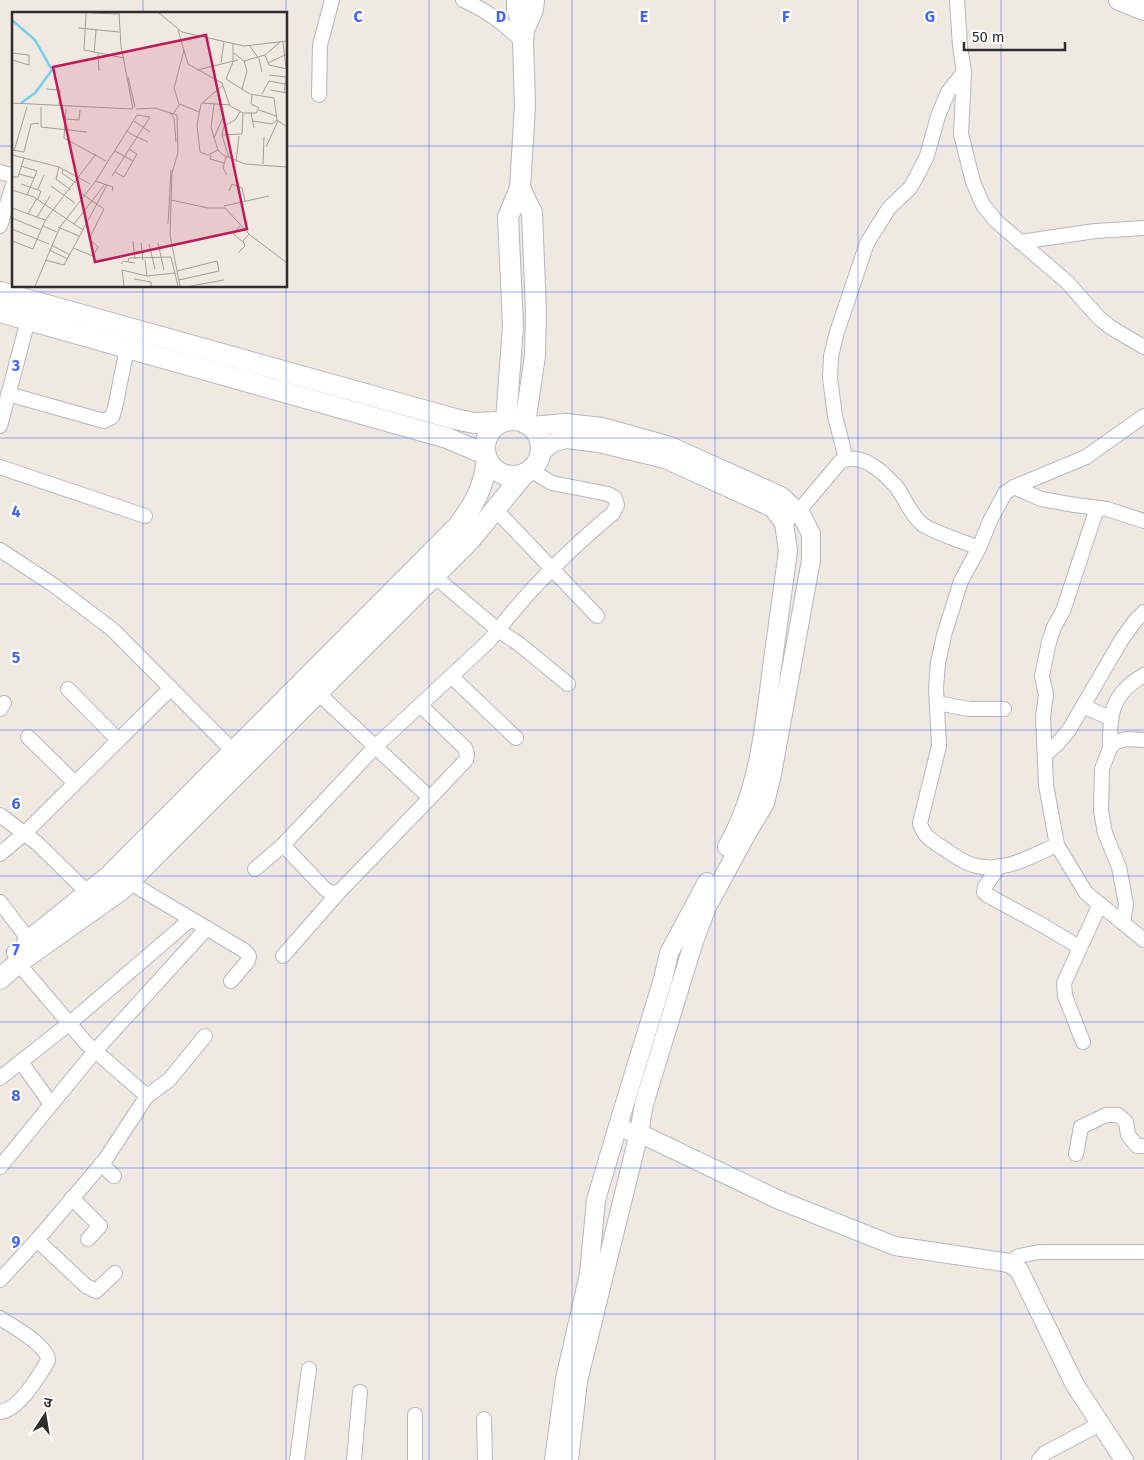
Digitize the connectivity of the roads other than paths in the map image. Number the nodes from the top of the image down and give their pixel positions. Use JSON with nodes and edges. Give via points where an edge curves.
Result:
{"nodes":[{"id":1,"x":332,"y":0,"type":"edge"},
{"id":2,"x":463,"y":0,"type":"edge"},
{"id":3,"x":517,"y":0,"type":"edge"},
{"id":4,"x":534,"y":0,"type":"edge"},
{"id":5,"x":957,"y":0,"type":"edge"},
{"id":6,"x":1119,"y":0,"type":"edge"},
{"id":7,"x":1144,"y":10,"type":"edge"},
{"id":8,"x":523,"y":36,"type":"junction"},
{"id":9,"x":964,"y":72,"type":"junction"},
{"id":10,"x":319,"y":95,"type":"dead end"},
{"id":11,"x":12,"y":188,"type":"edge"},
{"id":12,"x":520,"y":188,"type":"junction"},
{"id":13,"x":0,"y":226,"type":"edge"},
{"id":14,"x":1144,"y":228,"type":"edge"},
{"id":15,"x":1020,"y":242,"type":"junction"},
{"id":16,"x":0,"y":292,"type":"edge"},
{"id":17,"x":0,"y":312,"type":"edge"},
{"id":18,"x":28,"y":320,"type":"junction"},
{"id":19,"x":1144,"y":347,"type":"edge"},
{"id":20,"x":127,"y":348,"type":"junction"},
{"id":21,"x":8,"y":394,"type":"junction"},
{"id":22,"x":1144,"y":416,"type":"edge"},
{"id":23,"x":516,"y":423,"type":"junction"},
{"id":24,"x":0,"y":426,"type":"edge"},
{"id":25,"x":541,"y":452,"type":"junction"},
{"id":26,"x":486,"y":457,"type":"junction"},
{"id":27,"x":840,"y":464,"type":"junction"},
{"id":28,"x":0,"y":468,"type":"edge"},
{"id":29,"x":527,"y":472,"type":"junction"},
{"id":30,"x":1014,"y":487,"type":"junction"},
{"id":31,"x":1097,"y":508,"type":"junction"},
{"id":32,"x":495,"y":509,"type":"junction"},
{"id":33,"x":798,"y":512,"type":"junction"},
{"id":34,"x":145,"y":516,"type":"dead end"},
{"id":35,"x":1144,"y":520,"type":"edge"},
{"id":36,"x":784,"y":524,"type":"junction"},
{"id":37,"x":979,"y":548,"type":"junction"},
{"id":38,"x":0,"y":550,"type":"edge"},
{"id":39,"x":551,"y":568,"type":"junction"},
{"id":40,"x":427,"y":570,"type":"junction"},
{"id":41,"x":1144,"y":612,"type":"edge"},
{"id":42,"x":597,"y":616,"type":"dead end"},
{"id":43,"x":498,"y":630,"type":"junction"},
{"id":44,"x":1144,"y":675,"type":"edge"},
{"id":45,"x":451,"y":676,"type":"junction"},
{"id":46,"x":568,"y":684,"type":"dead end"},
{"id":47,"x":171,"y":688,"type":"junction"},
{"id":48,"x":68,"y":689,"type":"dead end"},
{"id":49,"x":318,"y":693,"type":"junction"},
{"id":50,"x":937,"y":702,"type":"junction"},
{"id":51,"x":420,"y":705,"type":"junction"},
{"id":52,"x":1083,"y":706,"type":"junction"},
{"id":53,"x":1004,"y":709,"type":"dead end"},
{"id":54,"x":1110,"y":718,"type":"junction"},
{"id":55,"x":28,"y":737,"type":"dead end"},
{"id":56,"x":516,"y":738,"type":"dead end"},
{"id":57,"x":118,"y":740,"type":"junction"},
{"id":58,"x":1144,"y":740,"type":"edge"},
{"id":59,"x":376,"y":746,"type":"junction"},
{"id":60,"x":1110,"y":748,"type":"junction"},
{"id":61,"x":233,"y":752,"type":"junction"},
{"id":62,"x":1045,"y":755,"type":"junction"},
{"id":63,"x":76,"y":783,"type":"junction"},
{"id":64,"x":430,"y":798,"type":"junction"},
{"id":65,"x":0,"y":815,"type":"edge"},
{"id":66,"x":25,"y":833,"type":"junction"},
{"id":67,"x":282,"y":845,"type":"junction"},
{"id":68,"x":1057,"y":845,"type":"junction"},
{"id":69,"x":0,"y":854,"type":"edge"},
{"id":70,"x":999,"y":866,"type":"junction"},
{"id":71,"x":255,"y":869,"type":"dead end"},
{"id":72,"x":128,"y":882,"type":"junction"},
{"id":73,"x":339,"y":892,"type":"junction"},
{"id":74,"x":88,"y":893,"type":"junction"},
{"id":75,"x":0,"y":902,"type":"edge"},
{"id":76,"x":1100,"y":904,"type":"junction"},
{"id":77,"x":191,"y":919,"type":"junction"},
{"id":78,"x":1123,"y":923,"type":"junction"},
{"id":79,"x":207,"y":928,"type":"junction"},
{"id":80,"x":1144,"y":940,"type":"edge"},
{"id":81,"x":1079,"y":947,"type":"junction"},
{"id":82,"x":15,"y":955,"type":"edge"},
{"id":83,"x":283,"y":956,"type":"dead end"},
{"id":84,"x":0,"y":979,"type":"edge"},
{"id":85,"x":231,"y":982,"type":"dead end"},
{"id":86,"x":70,"y":1023,"type":"junction"},
{"id":87,"x":205,"y":1036,"type":"dead end"},
{"id":88,"x":1082,"y":1042,"type":"dead end"},
{"id":89,"x":95,"y":1051,"type":"junction"},
{"id":90,"x":21,"y":1062,"type":"junction"},
{"id":91,"x":0,"y":1078,"type":"edge"},
{"id":92,"x":147,"y":1096,"type":"junction"},
{"id":93,"x":51,"y":1104,"type":"junction"},
{"id":94,"x":616,"y":1129,"type":"junction"},
{"id":95,"x":639,"y":1133,"type":"junction"},
{"id":96,"x":1144,"y":1146,"type":"edge"},
{"id":97,"x":1076,"y":1154,"type":"dead end"},
{"id":98,"x":101,"y":1164,"type":"junction"},
{"id":99,"x":0,"y":1167,"type":"edge"},
{"id":100,"x":114,"y":1176,"type":"dead end"},
{"id":101,"x":72,"y":1198,"type":"junction"},
{"id":102,"x":88,"y":1239,"type":"dead end"},
{"id":103,"x":36,"y":1240,"type":"junction"},
{"id":104,"x":1144,"y":1252,"type":"edge"},
{"id":105,"x":1009,"y":1262,"type":"junction"},
{"id":106,"x":115,"y":1272,"type":"dead end"},
{"id":107,"x":0,"y":1280,"type":"edge"},
{"id":108,"x":0,"y":1318,"type":"edge"},
{"id":109,"x":309,"y":1369,"type":"dead end"},
{"id":110,"x":360,"y":1392,"type":"dead end"},
{"id":111,"x":0,"y":1412,"type":"edge"},
{"id":112,"x":415,"y":1416,"type":"dead end"},
{"id":113,"x":484,"y":1419,"type":"dead end"},
{"id":114,"x":1100,"y":1424,"type":"junction"},
{"id":115,"x":297,"y":1460,"type":"edge"},
{"id":116,"x":354,"y":1460,"type":"edge"},
{"id":117,"x":415,"y":1460,"type":"edge"},
{"id":118,"x":486,"y":1460,"type":"edge"},
{"id":119,"x":554,"y":1460,"type":"edge"},
{"id":120,"x":569,"y":1460,"type":"edge"},
{"id":121,"x":1040,"y":1460,"type":"edge"},
{"id":122,"x":1124,"y":1460,"type":"edge"}],
"edges":[{"from":1,"to":10,"type":"street","via":[[320,45]]},
{"from":2,"to":8,"type":"street","via":[[488,12]]},
{"from":3,"to":8,"type":"main road"},
{"from":4,"to":8,"type":"main road"},
{"from":5,"to":9,"type":"street"},
{"from":6,"to":7,"type":"main road"},
{"from":8,"to":12,"type":"main road","via":[[525,106]]},
{"from":9,"to":15,"type":"street","via":[[961,134],[972,182],[991,216]]},
{"from":9,"to":27,"type":"street","via":[[948,92],[927,156],[910,188],[889,208],[867,243],[837,332],[830,378]]},
{"from":11,"to":13,"type":"street"},
{"from":12,"to":23,"type":"main road","via":[[508,217]]},
{"from":12,"to":23,"type":"main road","via":[[532,213],[536,311],[535,356]]},
{"from":14,"to":15,"type":"street"},
{"from":15,"to":19,"type":"street","via":[[1067,282],[1110,327]]},
{"from":16,"to":23,"type":"main road","via":[[454,418]]},
{"from":17,"to":18,"type":"main road"},
{"from":18,"to":20,"type":"main road"},
{"from":18,"to":21,"type":"street"},
{"from":20,"to":21,"type":"street","via":[[115,408],[112,417],[104,421]]},
{"from":20,"to":26,"type":"main road","via":[[447,438]]},
{"from":21,"to":24,"type":"street"},
{"from":22,"to":30,"type":"street","via":[[1086,457]]},
{"from":23,"to":25,"type":"main road","via":[[539,438]]},
{"from":23,"to":26,"type":"main road","via":[[489,432]]},
{"from":23,"to":33,"type":"street","via":[[602,427],[670,446],[781,496]]},
{"from":25,"to":29,"type":"main road","via":[[535,465]]},
{"from":25,"to":36,"type":"street","via":[[552,443],[566,439],[599,443],[665,459],[773,508]]},
{"from":26,"to":29,"type":"main road","via":[[496,471],[503,474],[517,476]]},
{"from":26,"to":40,"type":"main road","via":[[484,480],[472,507]]},
{"from":27,"to":33,"type":"street"},
{"from":27,"to":37,"type":"street","via":[[853,458],[873,465],[897,487],[910,511],[923,525]]},
{"from":28,"to":34,"type":"street"},
{"from":29,"to":32,"type":"main road"},
{"from":29,"to":39,"type":"street","via":[[552,483],[608,494],[615,498],[617,505],[613,513]]},
{"from":30,"to":31,"type":"street","via":[[1051,501]]},
{"from":30,"to":37,"type":"street","via":[[1005,493]]},
{"from":31,"to":35,"type":"street"},
{"from":31,"to":62,"type":"street","via":[[1063,611],[1049,642],[1042,676],[1046,695],[1043,716]]},
{"from":32,"to":39,"type":"street"},
{"from":32,"to":40,"type":"main road","via":[[471,539]]},
{"from":33,"to":36,"type":"street"},
{"from":33,"to":95,"type":"street","via":[[811,534],[811,560],[765,803],[707,907],[694,940],[644,1104]]},
{"from":36,"to":94,"type":"street","via":[[788,551],[764,735],[754,782],[734,834],[670,953]]},
{"from":37,"to":50,"type":"street","via":[[960,581],[944,636],[938,663]]},
{"from":38,"to":47,"type":"street","via":[[113,630]]},
{"from":39,"to":42,"type":"street"},
{"from":39,"to":43,"type":"street"},
{"from":40,"to":43,"type":"street"},
{"from":40,"to":49,"type":"main road"},
{"from":40,"to":61,"type":"main road"},
{"from":41,"to":52,"type":"street","via":[[1122,639]]},
{"from":43,"to":45,"type":"street"},
{"from":43,"to":46,"type":"street"},
{"from":44,"to":54,"type":"street","via":[[1125,688]]},
{"from":45,"to":51,"type":"street"},
{"from":45,"to":56,"type":"street"},
{"from":47,"to":57,"type":"street"},
{"from":47,"to":61,"type":"street"},
{"from":48,"to":57,"type":"street"},
{"from":49,"to":59,"type":"street"},
{"from":49,"to":72,"type":"main road"},
{"from":50,"to":53,"type":"street","via":[[969,709]]},
{"from":50,"to":70,"type":"street","via":[[939,746],[920,823],[922,830],[928,838],[962,861],[974,866]]},
{"from":51,"to":59,"type":"street"},
{"from":51,"to":64,"type":"street","via":[[468,754]]},
{"from":52,"to":54,"type":"street"},
{"from":52,"to":62,"type":"street","via":[[1069,730]]},
{"from":54,"to":60,"type":"street"},
{"from":55,"to":63,"type":"street"},
{"from":57,"to":63,"type":"street"},
{"from":58,"to":60,"type":"street","via":[[1127,739],[1115,742]]},
{"from":59,"to":64,"type":"street"},
{"from":59,"to":67,"type":"street"},
{"from":60,"to":78,"type":"street","via":[[1102,770],[1101,811],[1105,833],[1119,867],[1126,904]]},
{"from":61,"to":74,"type":"main road"},
{"from":62,"to":68,"type":"street","via":[[1046,785]]},
{"from":63,"to":66,"type":"street"},
{"from":64,"to":73,"type":"street"},
{"from":65,"to":66,"type":"street"},
{"from":66,"to":69,"type":"street"},
{"from":66,"to":74,"type":"street"},
{"from":67,"to":71,"type":"street"},
{"from":67,"to":73,"type":"street","via":[[325,889]]},
{"from":68,"to":70,"type":"street","via":[[1014,864]]},
{"from":68,"to":76,"type":"street","via":[[1086,892]]},
{"from":70,"to":81,"type":"street","via":[[984,892]]},
{"from":72,"to":77,"type":"street"},
{"from":72,"to":82,"type":"main road","via":[[121,890]]},
{"from":73,"to":83,"type":"street"},
{"from":74,"to":82,"type":"main road"},
{"from":75,"to":82,"type":"street"},
{"from":76,"to":78,"type":"street"},
{"from":76,"to":81,"type":"street"},
{"from":77,"to":79,"type":"street"},
{"from":77,"to":86,"type":"street"},
{"from":78,"to":80,"type":"street"},
{"from":79,"to":85,"type":"street","via":[[249,956],[248,962]]},
{"from":79,"to":89,"type":"street"},
{"from":81,"to":88,"type":"street","via":[[1064,989]]},
{"from":82,"to":84,"type":"main road"},
{"from":82,"to":86,"type":"street"},
{"from":86,"to":89,"type":"street"},
{"from":86,"to":90,"type":"street"},
{"from":87,"to":92,"type":"street","via":[[169,1080]]},
{"from":89,"to":92,"type":"street"},
{"from":89,"to":93,"type":"street"},
{"from":90,"to":91,"type":"street"},
{"from":90,"to":93,"type":"street"},
{"from":92,"to":98,"type":"street"},
{"from":93,"to":99,"type":"street"},
{"from":94,"to":95,"type":"street"},
{"from":94,"to":119,"type":"street","via":[[596,1200],[589,1274],[565,1379]]},
{"from":95,"to":105,"type":"street","via":[[779,1200],[895,1246]]},
{"from":95,"to":120,"type":"street","via":[[578,1381]]},
{"from":96,"to":97,"type":"street","via":[[1137,1146],[1128,1135],[1126,1122],[1118,1115],[1106,1114],[1081,1127]]},
{"from":98,"to":100,"type":"street"},
{"from":98,"to":101,"type":"street"},
{"from":101,"to":102,"type":"street","via":[[100,1226]]},
{"from":101,"to":103,"type":"street"},
{"from":103,"to":106,"type":"street","via":[[86,1286],[96,1291]]},
{"from":103,"to":107,"type":"street"},
{"from":104,"to":105,"type":"street","via":[[1039,1252],[1019,1256]]},
{"from":105,"to":114,"type":"street","via":[[1019,1270],[1075,1385]]},
{"from":108,"to":111,"type":"street","via":[[43,1348],[48,1361],[16,1405]]},
{"from":109,"to":115,"type":"street"},
{"from":110,"to":116,"type":"street"},
{"from":112,"to":117,"type":"street"},
{"from":113,"to":118,"type":"street"},
{"from":114,"to":121,"type":"street","via":[[1046,1453]]},
{"from":114,"to":122,"type":"street"}]}
